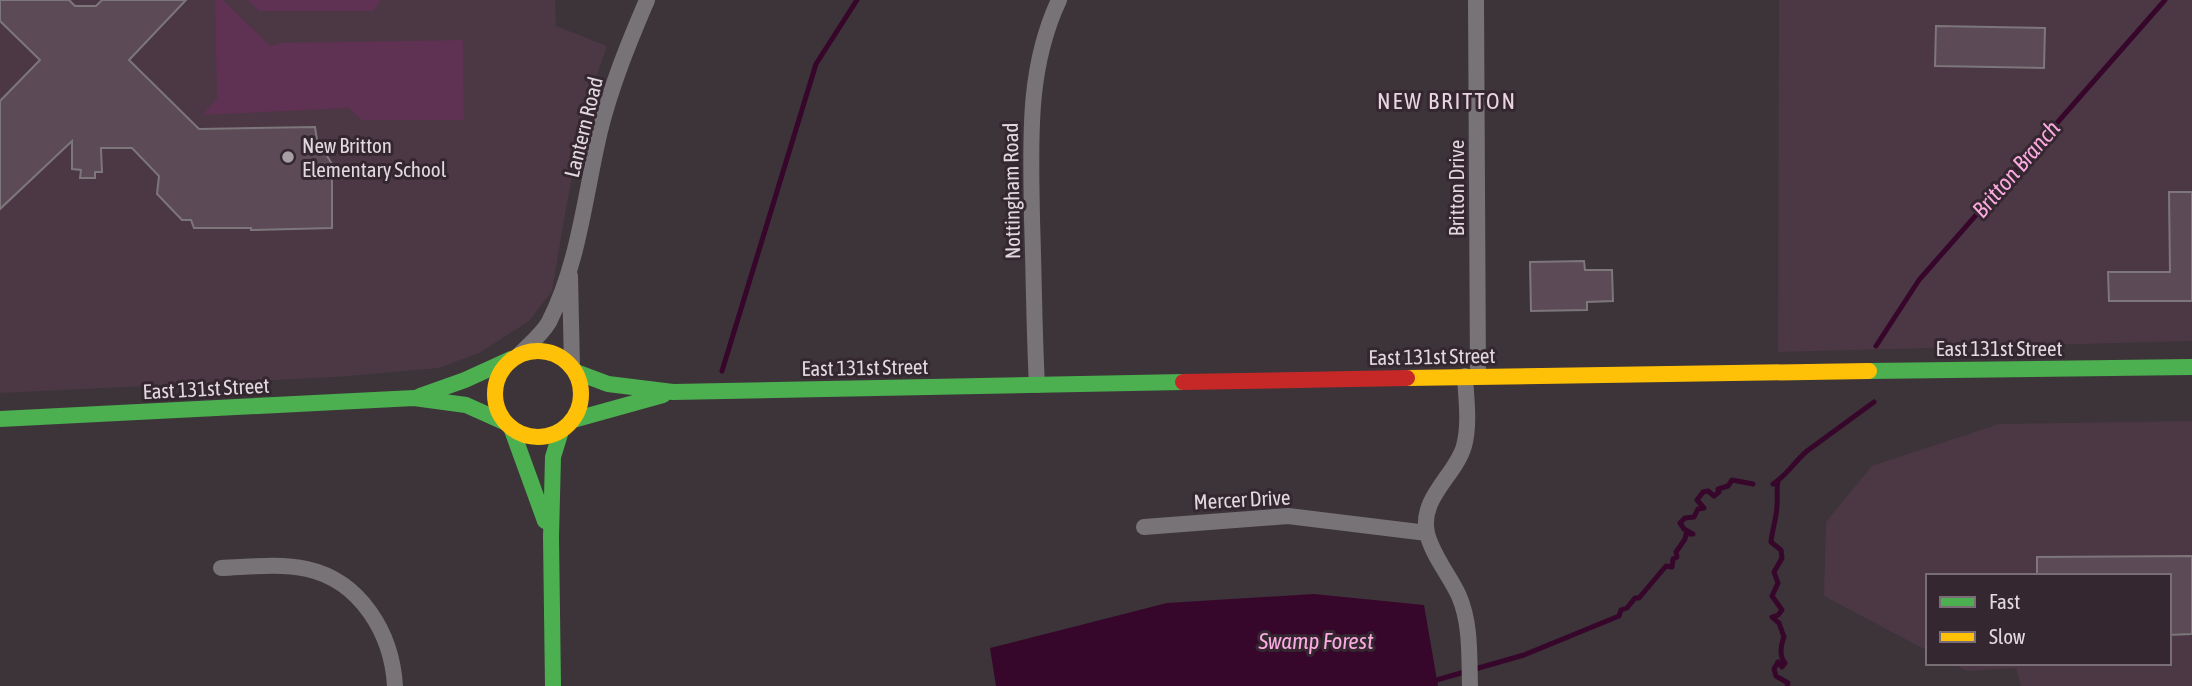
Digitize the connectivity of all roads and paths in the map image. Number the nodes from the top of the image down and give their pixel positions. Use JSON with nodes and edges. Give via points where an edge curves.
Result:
{"nodes":[{"id":1,"x":648,"y":0,"type":"edge"},
{"id":2,"x":1059,"y":0,"type":"edge"},
{"id":3,"x":1476,"y":0,"type":"edge"},
{"id":4,"x":570,"y":267,"type":"junction"},
{"id":5,"x":516,"y":356,"type":"junction"},
{"id":6,"x":2192,"y":367,"type":"edge"},
{"id":7,"x":574,"y":369,"type":"junction"},
{"id":8,"x":1472,"y":376,"type":"junction"},
{"id":9,"x":1037,"y":385,"type":"junction"},
{"id":10,"x":673,"y":392,"type":"junction"},
{"id":11,"x":414,"y":398,"type":"junction"},
{"id":12,"x":0,"y":419,"type":"edge"},
{"id":13,"x":567,"y":425,"type":"junction"},
{"id":14,"x":508,"y":426,"type":"junction"},
{"id":15,"x":1144,"y":527,"type":"dead end"},
{"id":16,"x":1427,"y":533,"type":"junction"},
{"id":17,"x":551,"y":537,"type":"junction"},
{"id":18,"x":220,"y":568,"type":"dead end"},
{"id":19,"x":395,"y":686,"type":"edge"},
{"id":20,"x":553,"y":686,"type":"edge"},
{"id":21,"x":1470,"y":686,"type":"edge"}],
"edges":[{"from":1,"to":4,"type":"street","name":"Lantern Road","via":[[604,118]]},
{"from":2,"to":9,"type":"street","name":"Nottingham Road","via":[[1037,67],[1031,114]]},
{"from":3,"to":8,"type":"street","name":"Britton Drive"},
{"from":4,"to":5,"type":"street","name":"Lantern Road","via":[[548,323]]},
{"from":4,"to":7,"type":"street","name":"Lantern Road"},
{"from":5,"to":7,"type":"street","via":[[548,351]]},
{"from":5,"to":11,"type":"street","name":"East 131st Street"},
{"from":5,"to":14,"type":"street","via":[[499,372],[494,388],[495,406]]},
{"from":6,"to":8,"type":"street","name":"East 131st Street"},
{"from":7,"to":10,"type":"street","name":"East 131st Street","via":[[608,384]]},
{"from":7,"to":13,"type":"street","via":[[581,389],[580,405]]},
{"from":8,"to":9,"type":"street","name":"East 131st Street"},
{"from":8,"to":16,"type":"street","name":"Britton Drive","via":[[1464,447],[1437,489]]},
{"from":9,"to":10,"type":"street","name":"East 131st Street"},
{"from":10,"to":13,"type":"street","name":"East 131st Street"},
{"from":11,"to":12,"type":"street","name":"East 131st Street"},
{"from":11,"to":14,"type":"street","name":"East 131st Street","via":[[466,405]]},
{"from":13,"to":14,"type":"street","via":[[545,437],[528,436]]},
{"from":13,"to":17,"type":"street","via":[[553,457]]},
{"from":14,"to":17,"type":"street"},
{"from":15,"to":16,"type":"street","name":"Mercer Drive","via":[[1288,516]]},
{"from":16,"to":21,"type":"street","via":[[1466,618]]},
{"from":17,"to":20,"type":"street"},
{"from":18,"to":19,"type":"street","via":[[309,569],[342,585],[384,634]]}]}
